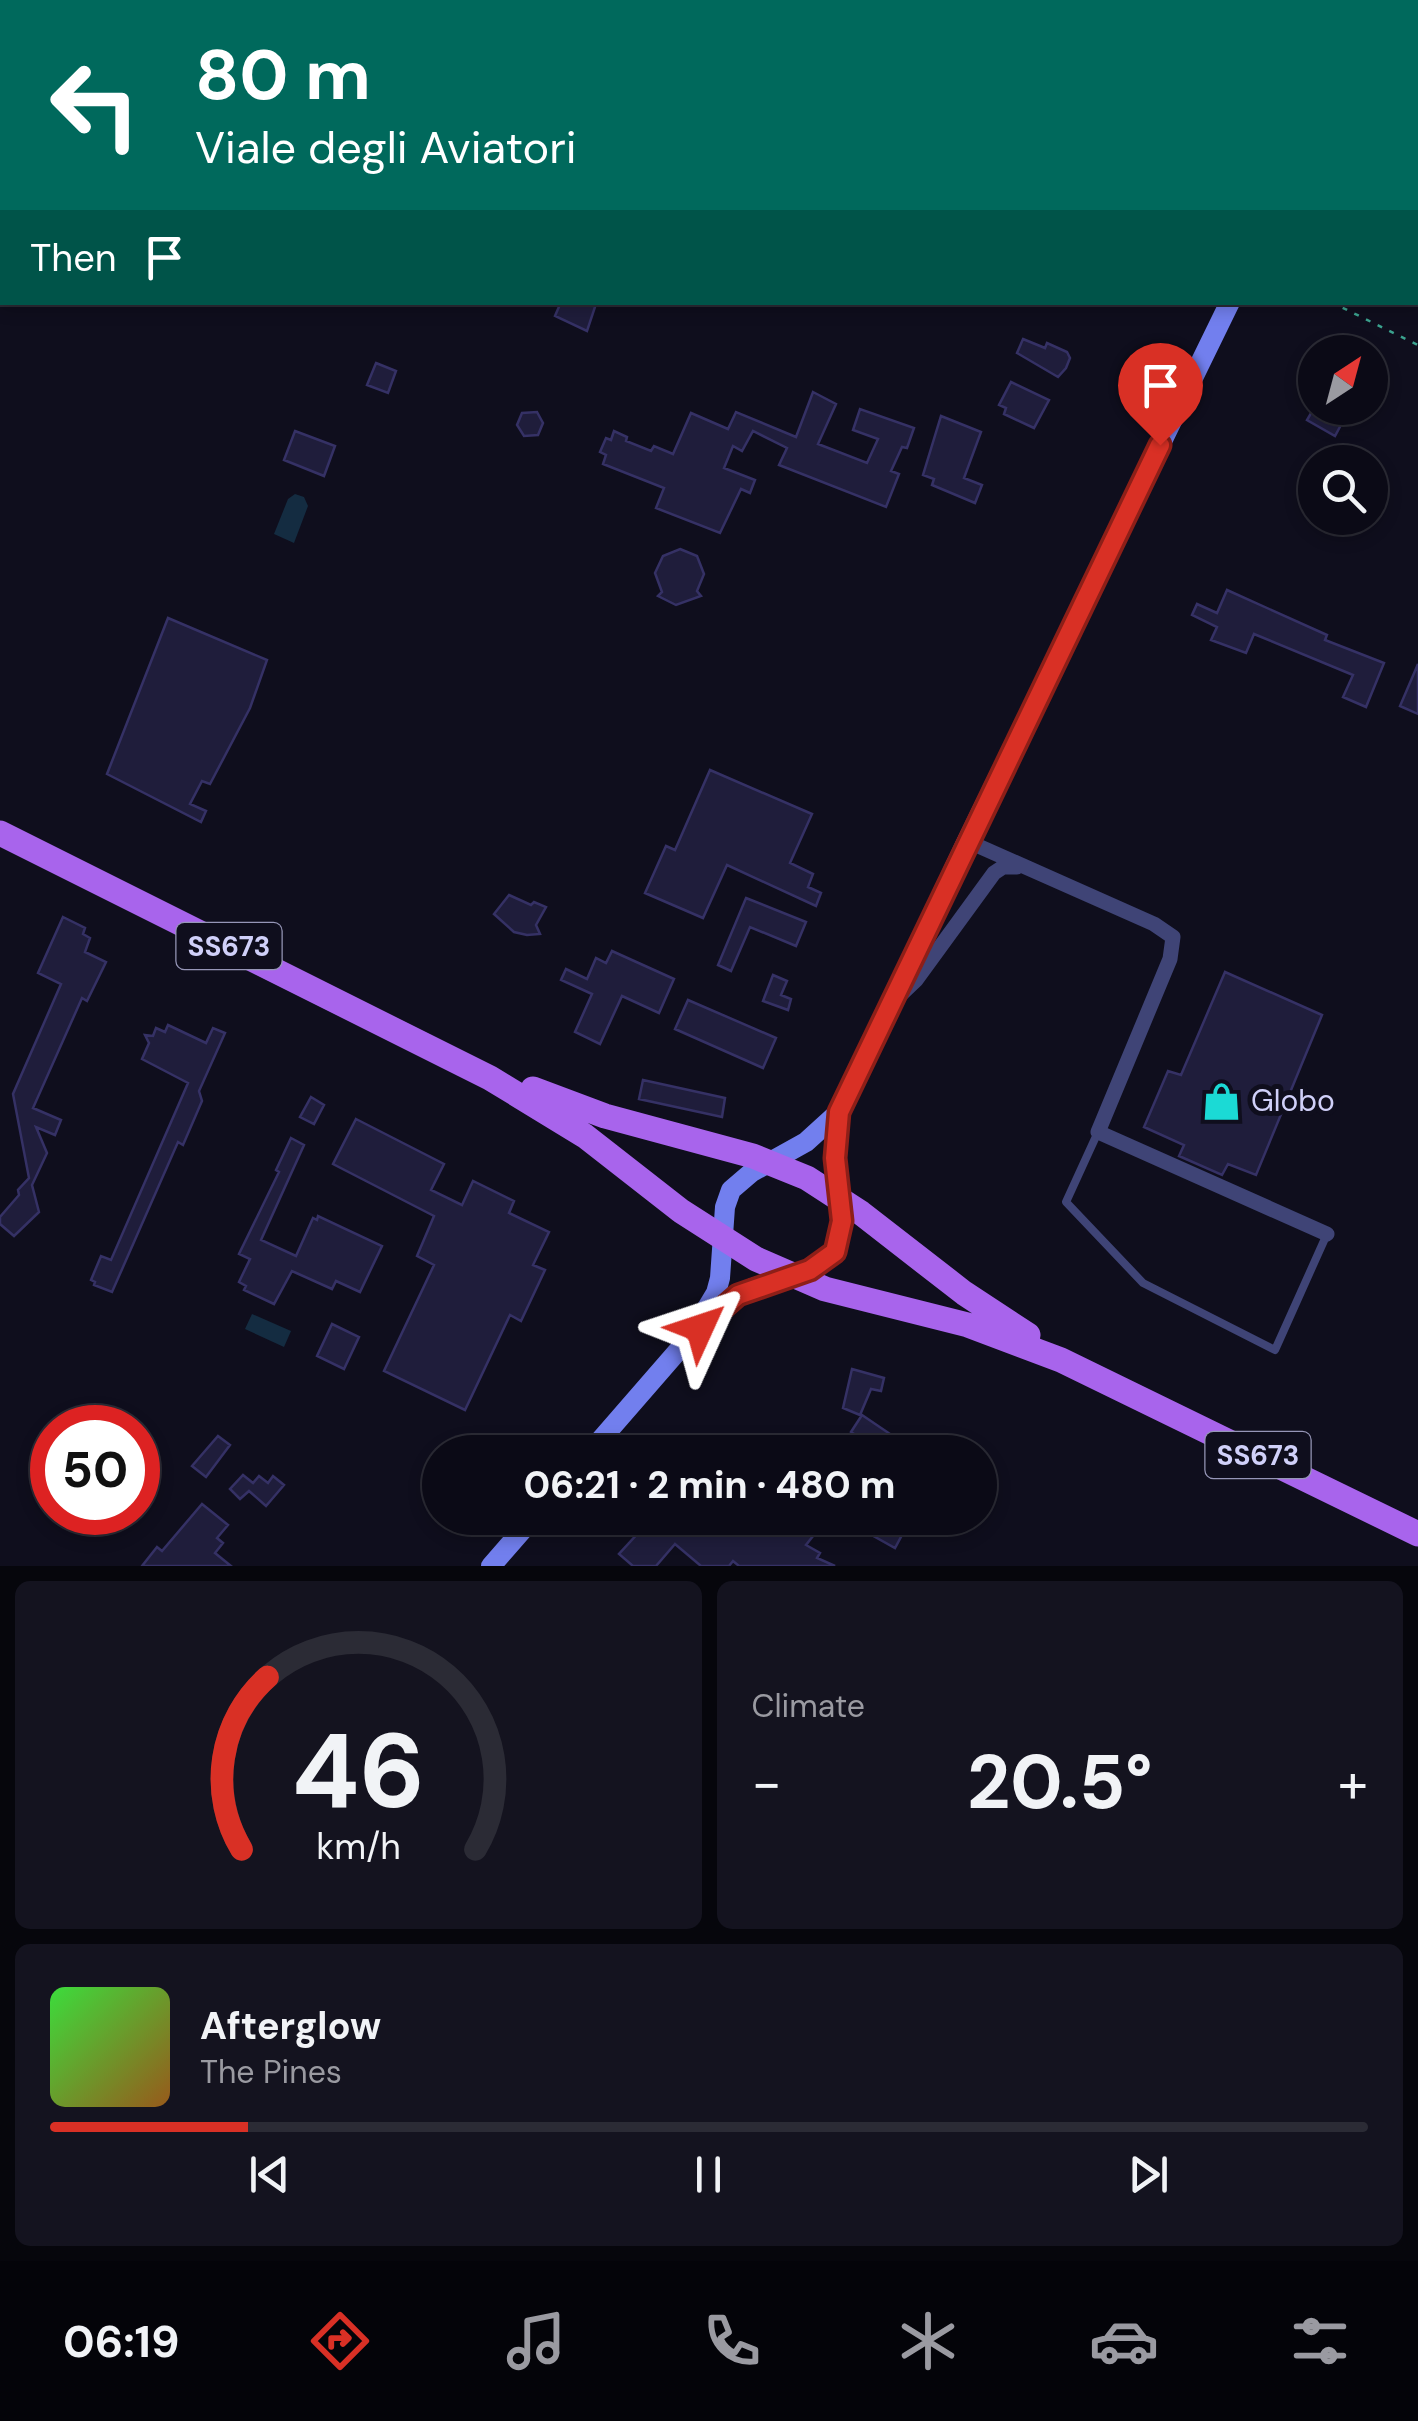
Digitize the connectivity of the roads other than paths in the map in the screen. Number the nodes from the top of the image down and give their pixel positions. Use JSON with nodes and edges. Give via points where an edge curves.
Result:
{"nodes":[{"id":1,"x":1229,"y":305,"type":"edge"},
{"id":2,"x":0,"y":833,"type":"edge"},
{"id":3,"x":967,"y":841,"type":"junction"},
{"id":4,"x":1021,"y":866,"type":"junction"},
{"id":5,"x":892,"y":1003,"type":"junction"},
{"id":6,"x":457,"y":1060,"type":"junction"},
{"id":7,"x":839,"y":1112,"type":"junction"},
{"id":8,"x":1098,"y":1132,"type":"junction"},
{"id":9,"x":770,"y":1162,"type":"junction"},
{"id":10,"x":840,"y":1198,"type":"junction"},
{"id":11,"x":1327,"y":1234,"type":"joint"},
{"id":12,"x":722,"y":1238,"type":"junction"},
{"id":13,"x":792,"y":1277,"type":"junction"},
{"id":14,"x":683,"y":1345,"type":"junction"},
{"id":15,"x":1097,"y":1375,"type":"junction"},
{"id":16,"x":605,"y":1435,"type":"edge"},
{"id":17,"x":1418,"y":1534,"type":"edge"},
{"id":18,"x":519,"y":1535,"type":"edge"},
{"id":19,"x":492,"y":1566,"type":"edge"}],
"edges":[{"from":1,"to":3,"type":"main road"},
{"from":2,"to":6,"type":"main road","number":"SS673"},
{"from":3,"to":4,"type":"street"},
{"from":3,"to":5,"type":"main road"},
{"from":4,"to":5,"type":"street","via":[[994,873]]},
{"from":4,"to":8,"type":"street","via":[[1174,938]]},
{"from":5,"to":7,"type":"main road"},
{"from":6,"to":9,"type":"main road","number":"SS673","via":[[605,1116]]},
{"from":6,"to":12,"type":"main road","number":"SS673","via":[[585,1136]]},
{"from":7,"to":9,"type":"main road"},
{"from":7,"to":10,"type":"main road"},
{"from":8,"to":11,"type":"street"},
{"from":8,"to":11,"type":"lane","via":[[1066,1202],[1143,1284],[1275,1350]]},
{"from":9,"to":10,"type":"main road","number":"SS673"},
{"from":9,"to":12,"type":"main road","via":[[731,1190]]},
{"from":10,"to":13,"type":"main road","via":[[835,1252]]},
{"from":10,"to":15,"type":"main road","number":"SS673","via":[[978,1302]]},
{"from":12,"to":13,"type":"main road","number":"SS673"},
{"from":12,"to":14,"type":"main road","via":[[716,1292]]},
{"from":13,"to":14,"type":"main road","via":[[738,1295]]},
{"from":13,"to":15,"type":"main road","number":"SS673","via":[[968,1325]]},
{"from":14,"to":16,"type":"main road"},
{"from":15,"to":17,"type":"main road","number":"SS673"},
{"from":18,"to":19,"type":"main road"}]}
